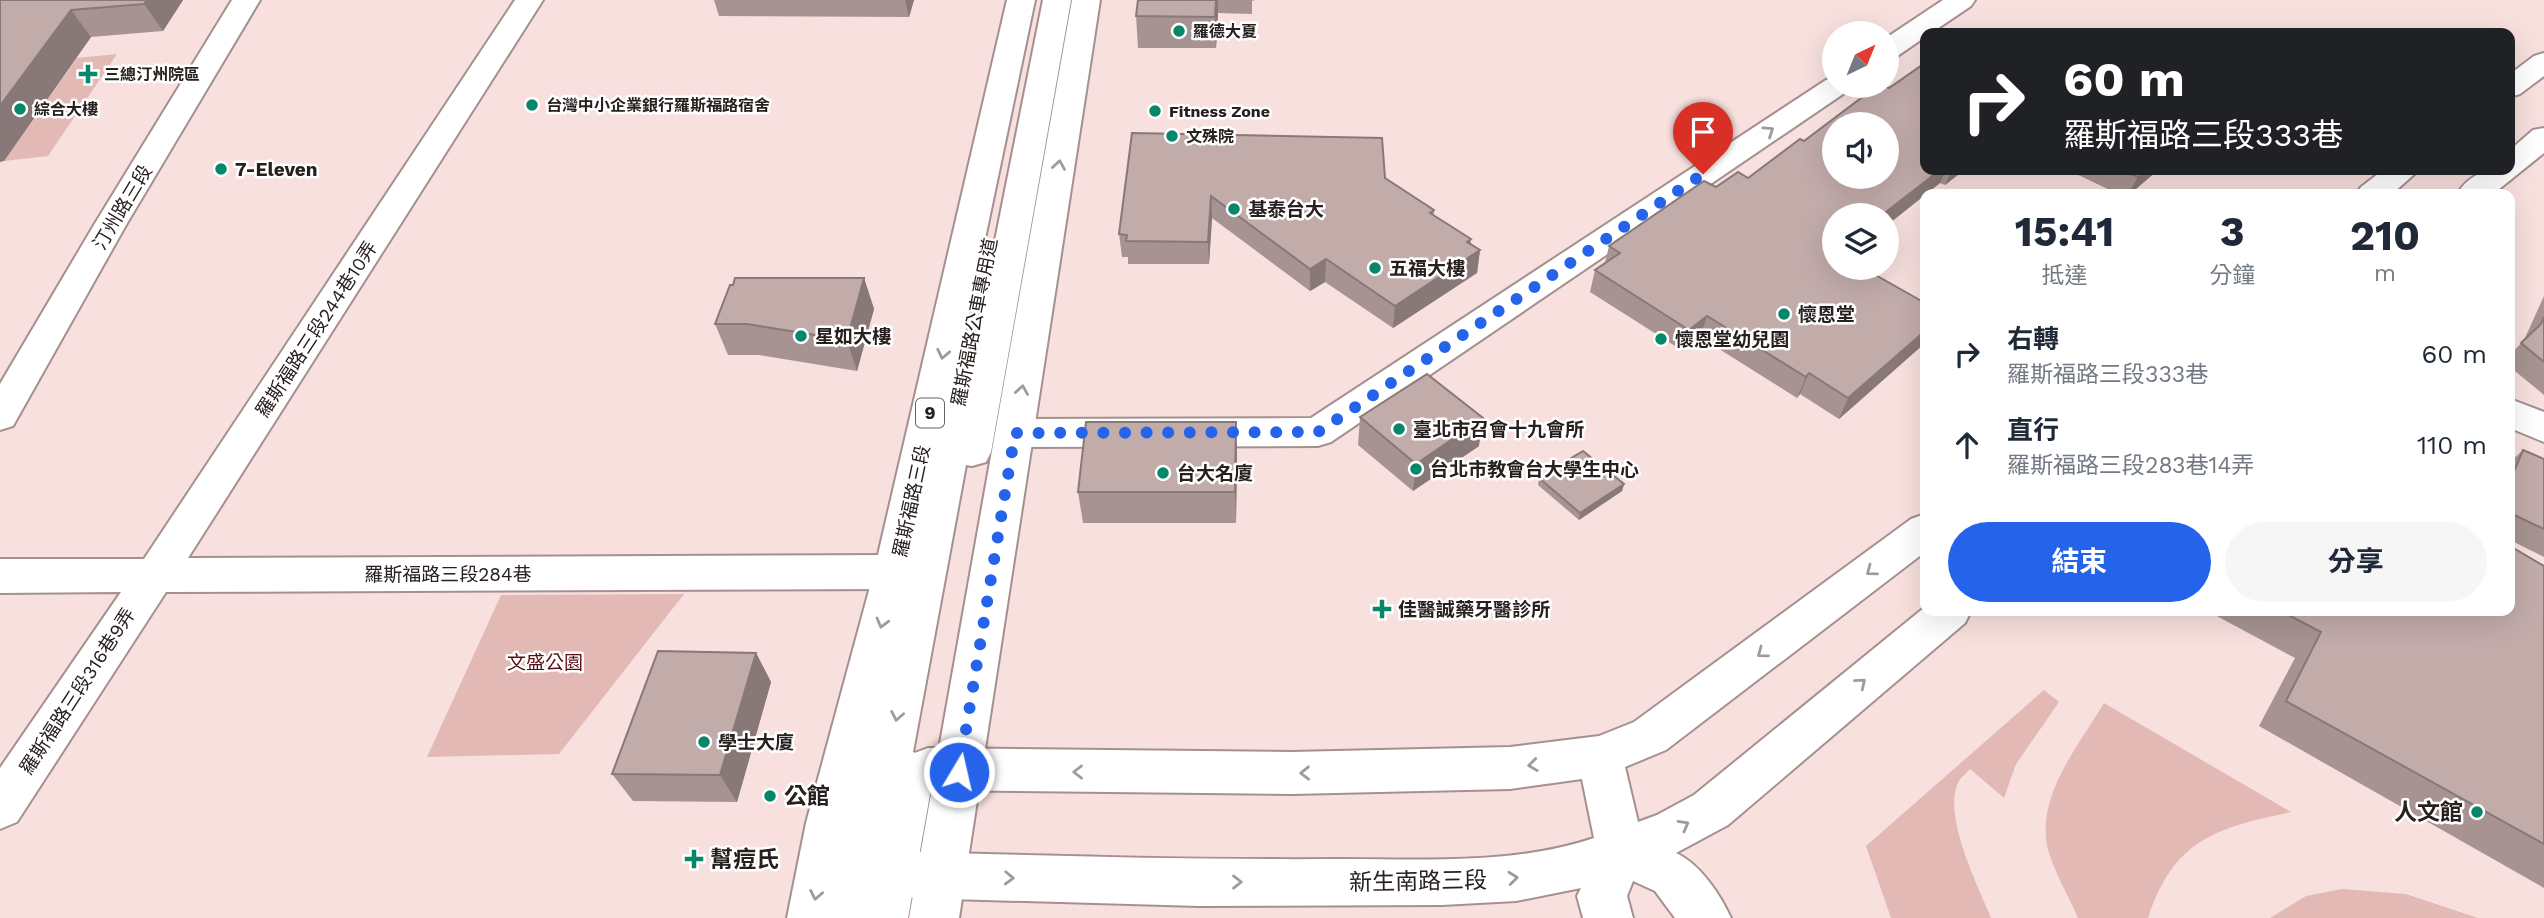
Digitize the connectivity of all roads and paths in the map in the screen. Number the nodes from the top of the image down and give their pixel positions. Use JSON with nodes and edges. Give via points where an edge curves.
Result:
{"nodes":[{"id":1,"x":246,"y":0,"type":"edge"},
{"id":2,"x":529,"y":0,"type":"edge"},
{"id":3,"x":1021,"y":0,"type":"edge"},
{"id":4,"x":1038,"y":0,"type":"edge"},
{"id":5,"x":1057,"y":0,"type":"edge"},
{"id":6,"x":1086,"y":0,"type":"edge"},
{"id":7,"x":1956,"y":3,"type":"edge"},
{"id":8,"x":1899,"y":42,"type":"edge"},
{"id":9,"x":2544,"y":62,"type":"edge"},
{"id":10,"x":2515,"y":84,"type":"edge"},
{"id":11,"x":1822,"y":95,"type":"edge"},
{"id":12,"x":2544,"y":137,"type":"edge"},
{"id":13,"x":2515,"y":161,"type":"edge"},
{"id":14,"x":2397,"y":175,"type":"edge"},
{"id":15,"x":2498,"y":175,"type":"edge"},
{"id":16,"x":2378,"y":189,"type":"edge"},
{"id":17,"x":2479,"y":189,"type":"edge"},
{"id":18,"x":2515,"y":415,"type":"edge"},
{"id":19,"x":0,"y":416,"type":"edge"},
{"id":20,"x":2544,"y":428,"type":"edge"},
{"id":21,"x":1015,"y":433,"type":"junction"},
{"id":22,"x":1920,"y":534,"type":"edge"},
{"id":23,"x":895,"y":572,"type":"junction"},
{"id":24,"x":153,"y":575,"type":"junction"},
{"id":25,"x":0,"y":576,"type":"edge"},
{"id":26,"x":1944,"y":616,"type":"edge"},
{"id":27,"x":1600,"y":756,"type":"junction"},
{"id":28,"x":900,"y":768,"type":"junction"},
{"id":29,"x":959,"y":772,"type":"junction"},
{"id":30,"x":0,"y":807,"type":"edge"},
{"id":31,"x":830,"y":823,"type":"junction"},
{"id":32,"x":1621,"y":851,"type":"junction"},
{"id":33,"x":872,"y":897,"type":"edge"},
{"id":34,"x":935,"y":904,"type":"edge"},
{"id":35,"x":812,"y":918,"type":"edge"},
{"id":36,"x":1608,"y":918,"type":"edge"},
{"id":37,"x":1706,"y":918,"type":"edge"}],
"edges":[{"from":1,"to":19,"type":"main road","name":"汀州路三段"},
{"from":2,"to":24,"type":"main road","name":"羅斯福路三段244巷10弄"},
{"from":3,"to":23,"type":"main road","name":"羅斯福路三段","number":"9","one_way":true},
{"from":4,"to":28,"type":"main road","name":"羅斯福路公車專用道","number":"9","one_way":true},
{"from":5,"to":28,"type":"main road","name":"羅斯福路公車專用道","number":"9"},
{"from":21,"to":6,"type":"main road","one_way":true},
{"from":7,"to":8,"type":"main road"},
{"from":9,"to":10,"type":"main road"},
{"from":21,"to":11,"type":"main road","one_way":true,"via":[[1318,432]]},
{"from":12,"to":13,"type":"main road"},
{"from":14,"to":16,"type":"main road"},
{"from":15,"to":17,"type":"main road"},
{"from":18,"to":20,"type":"main road"},
{"from":21,"to":29,"type":"main road"},
{"from":22,"to":27,"type":"main road","one_way":true,"via":[[1650,736]]},
{"from":23,"to":24,"type":"main road","name":"羅斯福路三段284巷"},
{"from":23,"to":31,"type":"main road","name":"羅斯福路三段","number":"9","one_way":true},
{"from":24,"to":25,"type":"main road","name":"羅斯福路三段284巷"},
{"from":24,"to":30,"type":"main road","name":"羅斯福路三段316巷9弄"},
{"from":32,"to":26,"type":"main road","name":"新生南路三段","one_way":true,"via":[[1672,832],[1712,810]]},
{"from":27,"to":29,"type":"main road","one_way":true,"via":[[1510,768],[1415,771]]},
{"from":27,"to":32,"type":"main road"},
{"from":28,"to":29,"type":"main road"},
{"from":28,"to":31,"type":"main road"},
{"from":28,"to":33,"type":"main road","number":"9"},
{"from":28,"to":34,"type":"main road"},
{"from":29,"to":34,"type":"main road"},
{"from":31,"to":33,"type":"main road"},
{"from":31,"to":35,"type":"main road","name":"羅斯福路三段","number":"9","one_way":true},
{"from":34,"to":32,"type":"main road","name":"新生南路三段","one_way":true,"via":[[1199,883],[1516,878],[1581,865]]},
{"from":32,"to":36,"type":"main road","via":[[1602,896]]},
{"from":32,"to":37,"type":"main road","via":[[1672,875]]},
{"from":33,"to":34,"type":"main road","name":"新生南路三段"}]}
